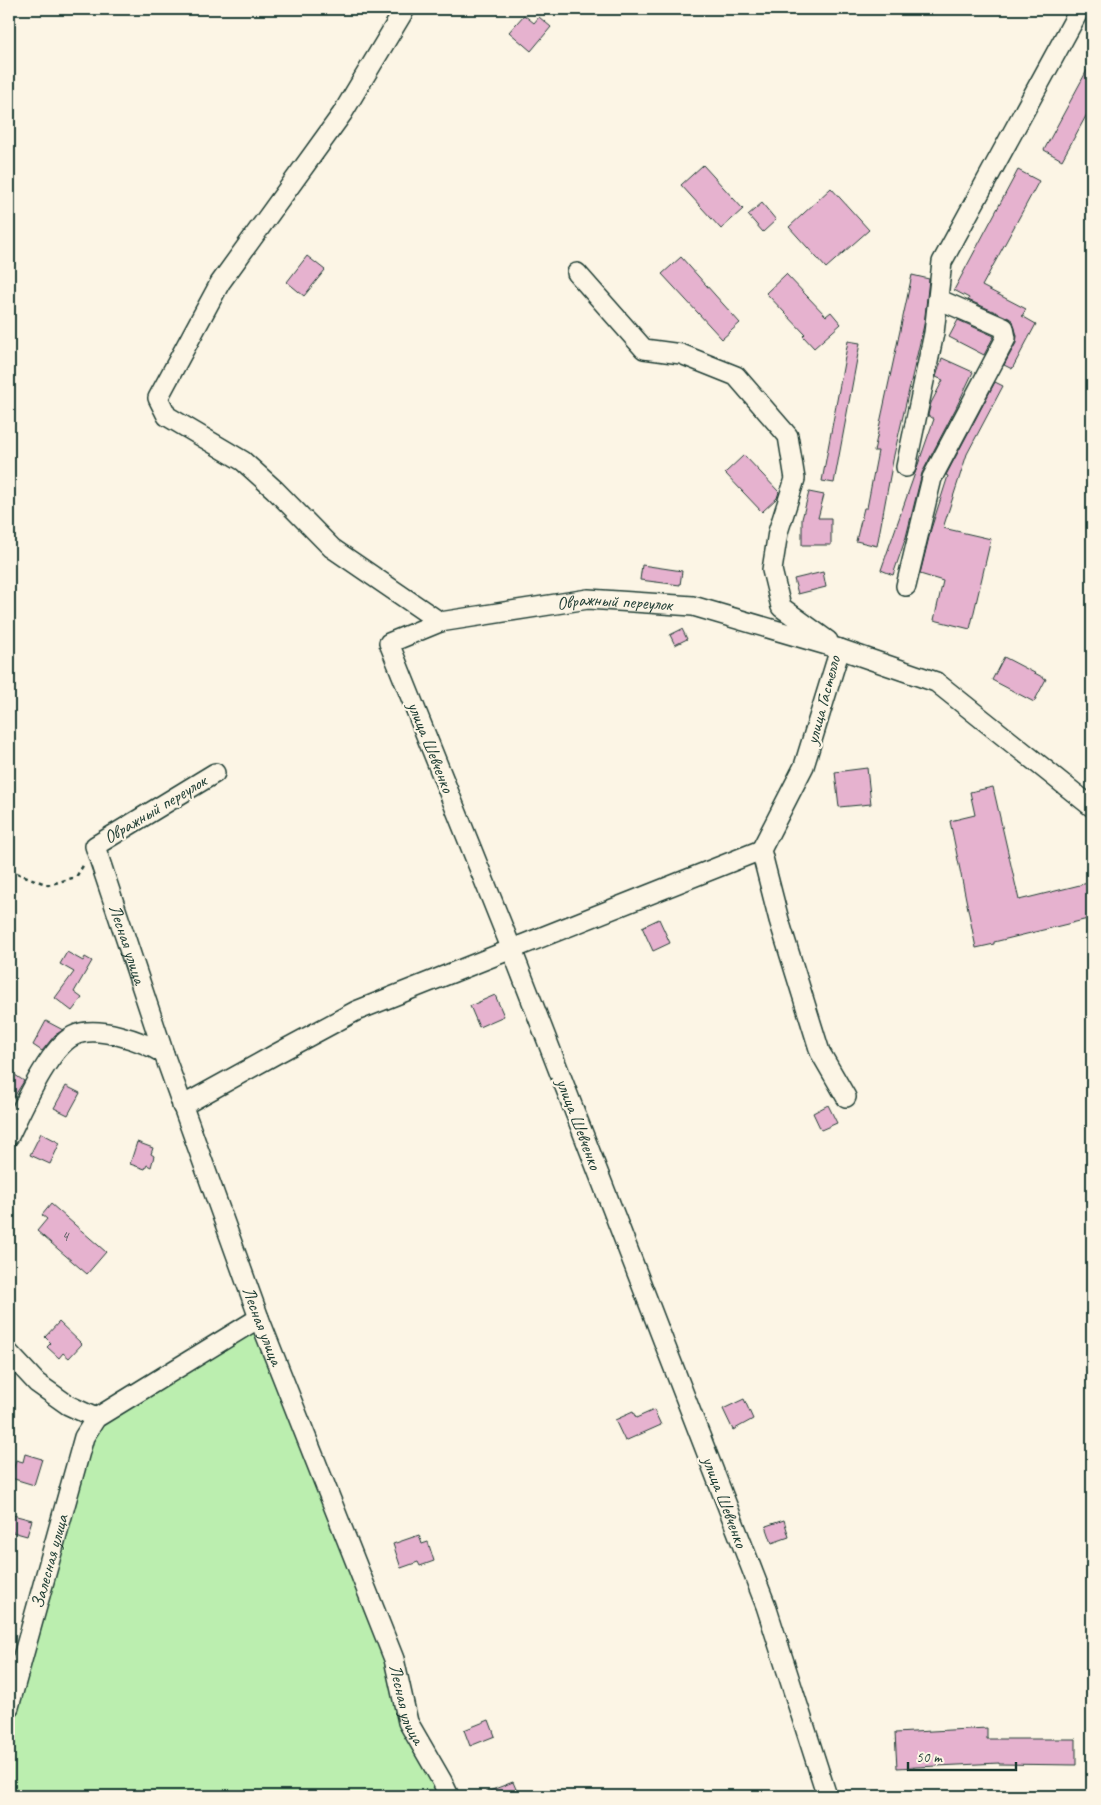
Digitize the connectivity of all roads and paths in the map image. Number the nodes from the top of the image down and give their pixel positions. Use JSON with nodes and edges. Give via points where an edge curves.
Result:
{"nodes":[{"id":1,"x":405,"y":9,"type":"edge"},
{"id":2,"x":1080,"y":9,"type":"edge"},
{"id":3,"x":577,"y":273,"type":"dead end"},
{"id":4,"x":938,"y":299,"type":"junction"},
{"id":5,"x":906,"y":467,"type":"dead end"},
{"id":6,"x":906,"y":586,"type":"dead end"},
{"id":7,"x":440,"y":622,"type":"junction"},
{"id":8,"x":389,"y":643,"type":"joint"},
{"id":9,"x":840,"y":649,"type":"junction"},
{"id":10,"x":215,"y":773,"type":"dead end"},
{"id":11,"x":1092,"y":807,"type":"edge"},
{"id":12,"x":95,"y":846,"type":"junction"},
{"id":13,"x":761,"y":850,"type":"junction"},
{"id":14,"x":9,"y":870,"type":"edge"},
{"id":15,"x":512,"y":950,"type":"junction"},
{"id":16,"x":164,"y":1054,"type":"junction"},
{"id":17,"x":846,"y":1097,"type":"dead end"},
{"id":18,"x":182,"y":1106,"type":"junction"},
{"id":19,"x":9,"y":1136,"type":"edge"},
{"id":20,"x":259,"y":1318,"type":"junction"},
{"id":21,"x":9,"y":1353,"type":"edge"},
{"id":22,"x":96,"y":1418,"type":"junction"},
{"id":23,"x":9,"y":1707,"type":"edge"},
{"id":24,"x":449,"y":1796,"type":"edge"},
{"id":25,"x":827,"y":1796,"type":"edge"}],
"edges":[{"from":1,"to":7,"type":"street","via":[[342,114],[220,283],[158,398],[167,416],[243,461],[332,548]]},
{"from":2,"to":4,"type":"street","via":[[942,262]]},
{"from":3,"to":9,"type":"street","name":"улица Гастелло","via":[[644,349],[681,354],[736,376],[788,436],[794,479],[778,532],[772,570],[781,606]]},
{"from":4,"to":5,"type":"street"},
{"from":4,"to":6,"type":"street","via":[[1004,328],[1006,338],[932,478]]},
{"from":7,"to":8,"type":"street","name":"Овражный переулок"},
{"from":7,"to":9,"type":"street","name":"Овражный переулок","via":[[588,600],[693,606]]},
{"from":8,"to":15,"type":"street","name":"улица Шевченко"},
{"from":9,"to":11,"type":"street","via":[[936,682]]},
{"from":9,"to":13,"type":"street","name":"улица Гастелло","via":[[804,766]]},
{"from":10,"to":12,"type":"street","name":"Овражный переулок"},
{"from":12,"to":14,"type":"path","via":[[76,877],[48,885]]},
{"from":12,"to":16,"type":"street","name":"Лесная улица"},
{"from":13,"to":15,"type":"street"},
{"from":13,"to":17,"type":"street","via":[[820,1052]]},
{"from":15,"to":18,"type":"street","via":[[356,1011]]},
{"from":15,"to":25,"type":"street","name":"улица Шевченко","via":[[766,1606]]},
{"from":16,"to":18,"type":"street","name":"Лесная улица"},
{"from":16,"to":19,"type":"street","via":[[135,1040],[112,1034],[84,1032],[72,1036],[55,1052]]},
{"from":18,"to":20,"type":"street","name":"Лесная улица"},
{"from":20,"to":22,"type":"street","name":"Залесная улица"},
{"from":20,"to":24,"type":"street","name":"Лесная улица","via":[[394,1659],[408,1722]]},
{"from":21,"to":22,"type":"street","via":[[37,1383],[68,1405]]},
{"from":22,"to":23,"type":"street","name":"Залесная улица","via":[[84,1437]]}]}
